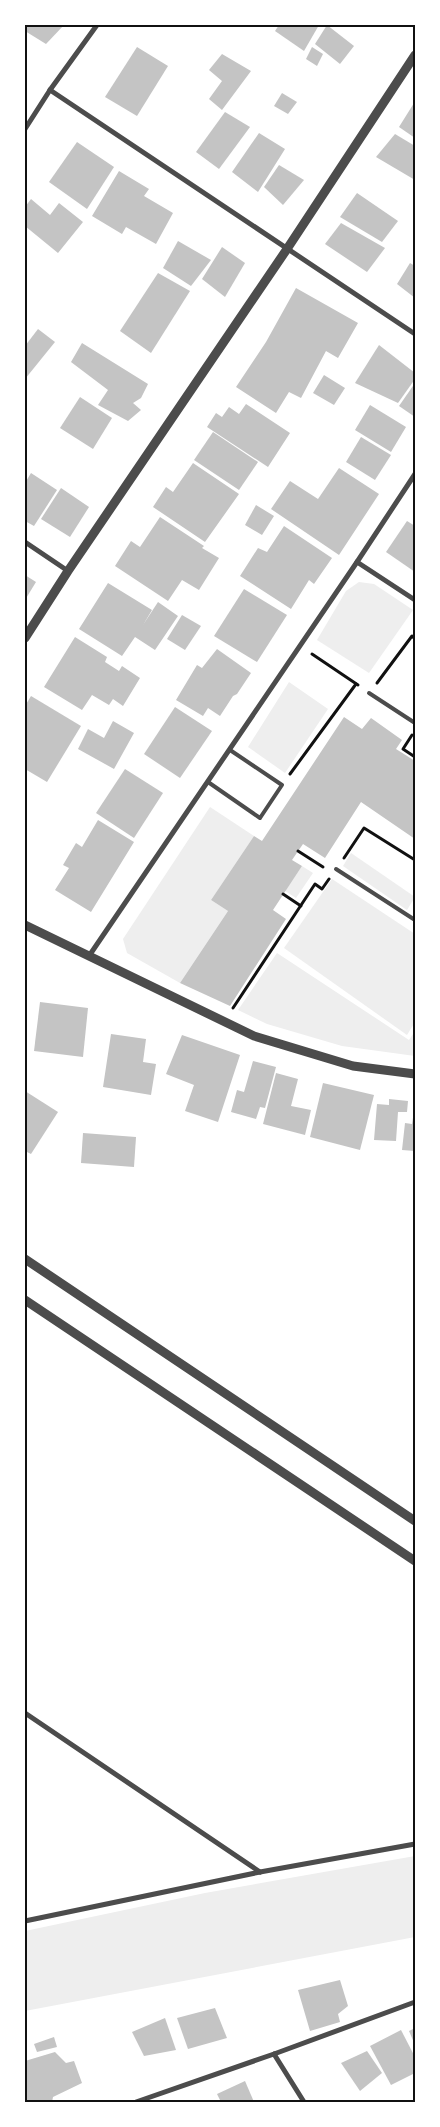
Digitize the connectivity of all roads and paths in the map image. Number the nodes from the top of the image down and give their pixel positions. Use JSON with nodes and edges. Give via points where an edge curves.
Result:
{"nodes":[{"id":1,"x":97,"y":25,"type":"edge"},
{"id":2,"x":415,"y":54,"type":"edge"},
{"id":3,"x":50,"y":90,"type":"junction"},
{"id":4,"x":25,"y":128,"type":"edge"},
{"id":5,"x":288,"y":249,"type":"junction"},
{"id":6,"x":415,"y":334,"type":"edge"},
{"id":7,"x":415,"y":474,"type":"edge"},
{"id":8,"x":25,"y":542,"type":"edge"},
{"id":9,"x":357,"y":562,"type":"junction"},
{"id":10,"x":68,"y":571,"type":"junction"},
{"id":11,"x":415,"y":600,"type":"edge"},
{"id":12,"x":25,"y":638,"type":"edge"},
{"id":13,"x":415,"y":639,"type":"edge"},
{"id":14,"x":309,"y":652,"type":"dead end"},
{"id":15,"x":356,"y":684,"type":"junction"},
{"id":16,"x":369,"y":693,"type":"junction"},
{"id":17,"x":415,"y":723,"type":"edge"},
{"id":18,"x":415,"y":731,"type":"edge"},
{"id":19,"x":230,"y":750,"type":"junction"},
{"id":20,"x":415,"y":757,"type":"edge"},
{"id":21,"x":208,"y":782,"type":"junction"},
{"id":22,"x":282,"y":785,"type":"junction"},
{"id":23,"x":298,"y":851,"type":"dead end"},
{"id":24,"x":415,"y":860,"type":"edge"},
{"id":25,"x":326,"y":869,"type":"dead end"},
{"id":26,"x":336,"y":869,"type":"joint"},
{"id":27,"x":316,"y":884,"type":"dead end"},
{"id":28,"x":283,"y":894,"type":"dead end"},
{"id":29,"x":301,"y":906,"type":"junction"},
{"id":30,"x":415,"y":920,"type":"edge"},
{"id":31,"x":25,"y":925,"type":"edge"},
{"id":32,"x":89,"y":956,"type":"junction"},
{"id":33,"x":231,"y":1011,"type":"dead end"},
{"id":34,"x":415,"y":1074,"type":"edge"},
{"id":35,"x":25,"y":1259,"type":"edge"},
{"id":36,"x":25,"y":1300,"type":"edge"},
{"id":37,"x":415,"y":1521,"type":"edge"},
{"id":38,"x":415,"y":1561,"type":"edge"},
{"id":39,"x":25,"y":1713,"type":"edge"},
{"id":40,"x":415,"y":1844,"type":"edge"},
{"id":41,"x":260,"y":1872,"type":"junction"},
{"id":42,"x":25,"y":1921,"type":"edge"},
{"id":43,"x":415,"y":2002,"type":"edge"},
{"id":44,"x":274,"y":2054,"type":"junction"},
{"id":45,"x":151,"y":2100,"type":"edge"},
{"id":46,"x":136,"y":2102,"type":"edge"},
{"id":47,"x":304,"y":2102,"type":"edge"}],
"edges":[{"from":1,"to":3,"type":"street"},
{"from":2,"to":5,"type":"street"},
{"from":3,"to":4,"type":"street"},
{"from":3,"to":5,"type":"street"},
{"from":5,"to":6,"type":"street"},
{"from":5,"to":10,"type":"street"},
{"from":7,"to":9,"type":"street"},
{"from":8,"to":10,"type":"street"},
{"from":9,"to":11,"type":"street"},
{"from":9,"to":19,"type":"street"},
{"from":10,"to":12,"type":"street"},
{"from":13,"to":16,"type":"path","via":[[412,636]]},
{"from":14,"to":15,"type":"path"},
{"from":15,"to":16,"type":"path"},
{"from":15,"to":22,"type":"path"},
{"from":16,"to":17,"type":"lane"},
{"from":18,"to":20,"type":"path","via":[[403,749]]},
{"from":19,"to":21,"type":"street"},
{"from":19,"to":22,"type":"lane"},
{"from":21,"to":22,"type":"lane","via":[[260,818]]},
{"from":21,"to":32,"type":"street"},
{"from":23,"to":25,"type":"path"},
{"from":24,"to":26,"type":"path","via":[[364,828]]},
{"from":26,"to":30,"type":"lane"},
{"from":27,"to":29,"type":"path"},
{"from":28,"to":29,"type":"path"},
{"from":29,"to":33,"type":"path"},
{"from":31,"to":32,"type":"street"},
{"from":32,"to":34,"type":"street","via":[[254,1036],[353,1066]]},
{"from":35,"to":37,"type":"street"},
{"from":36,"to":38,"type":"street"},
{"from":39,"to":41,"type":"street"},
{"from":40,"to":41,"type":"street"},
{"from":41,"to":42,"type":"street"},
{"from":43,"to":44,"type":"street"},
{"from":44,"to":45,"type":"street"},
{"from":44,"to":47,"type":"street"},
{"from":45,"to":46,"type":"street"}]}
